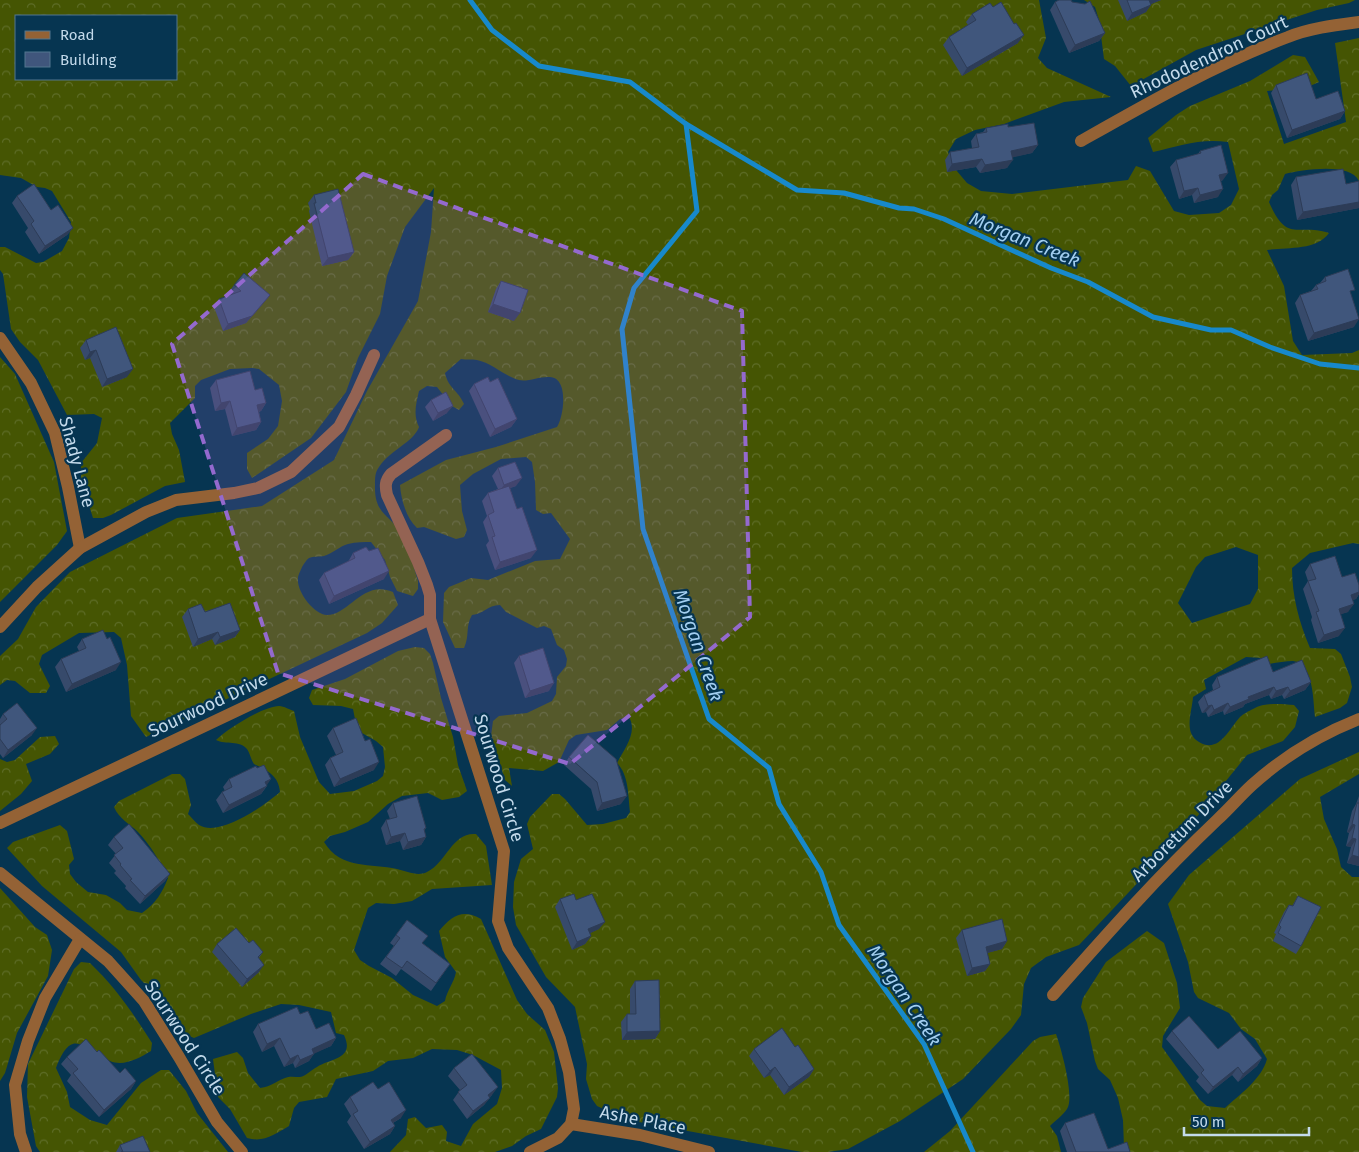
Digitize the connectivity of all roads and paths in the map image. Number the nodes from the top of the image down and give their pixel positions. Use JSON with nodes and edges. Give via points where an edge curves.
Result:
{"nodes":[{"id":1,"x":1359,"y":22,"type":"edge"},
{"id":2,"x":1081,"y":141,"type":"dead end"},
{"id":3,"x":0,"y":338,"type":"edge"},
{"id":4,"x":374,"y":355,"type":"dead end"},
{"id":5,"x":446,"y":435,"type":"dead end"},
{"id":6,"x":80,"y":548,"type":"junction"},
{"id":7,"x":430,"y":619,"type":"junction"},
{"id":8,"x":0,"y":627,"type":"edge"},
{"id":9,"x":1359,"y":719,"type":"edge"},
{"id":10,"x":0,"y":823,"type":"edge"},
{"id":11,"x":0,"y":873,"type":"edge"},
{"id":12,"x":80,"y":939,"type":"junction"},
{"id":13,"x":1053,"y":995,"type":"dead end"},
{"id":14,"x":571,"y":1124,"type":"junction"},
{"id":15,"x":26,"y":1152,"type":"edge"},
{"id":16,"x":242,"y":1152,"type":"edge"},
{"id":17,"x":530,"y":1152,"type":"edge"},
{"id":18,"x":709,"y":1152,"type":"edge"}],
"edges":[{"from":1,"to":2,"type":"street","name":"Rhododendron Court","via":[[1290,36],[1156,98]]},
{"from":3,"to":6,"type":"street","name":"Shady Lane","via":[[31,383],[54,433]]},
{"from":4,"to":6,"type":"street","via":[[339,427],[291,472],[258,488],[176,500],[146,512]]},
{"from":5,"to":7,"type":"street","name":"Sourwood Circle","via":[[395,470],[385,485],[427,585]]},
{"from":6,"to":8,"type":"street","via":[[36,587]]},
{"from":7,"to":10,"type":"street","name":"Sourwood Drive"},
{"from":7,"to":14,"type":"street","name":"Sourwood Circle","via":[[504,851],[498,921],[508,948],[548,1008],[560,1039],[574,1109]]},
{"from":9,"to":13,"type":"street","name":"Arboretum Drive","via":[[1336,728],[1293,754],[1253,784],[1180,855]]},
{"from":11,"to":12,"type":"street","name":"Sourwood Circle"},
{"from":12,"to":15,"type":"street","via":[[45,998],[15,1085],[20,1134]]},
{"from":12,"to":16,"type":"street","name":"Sourwood Circle","via":[[108,961],[144,1001],[217,1122]]},
{"from":14,"to":17,"type":"street","via":[[558,1138]]},
{"from":14,"to":18,"type":"street","name":"Ashe Place","via":[[640,1135]]}]}
